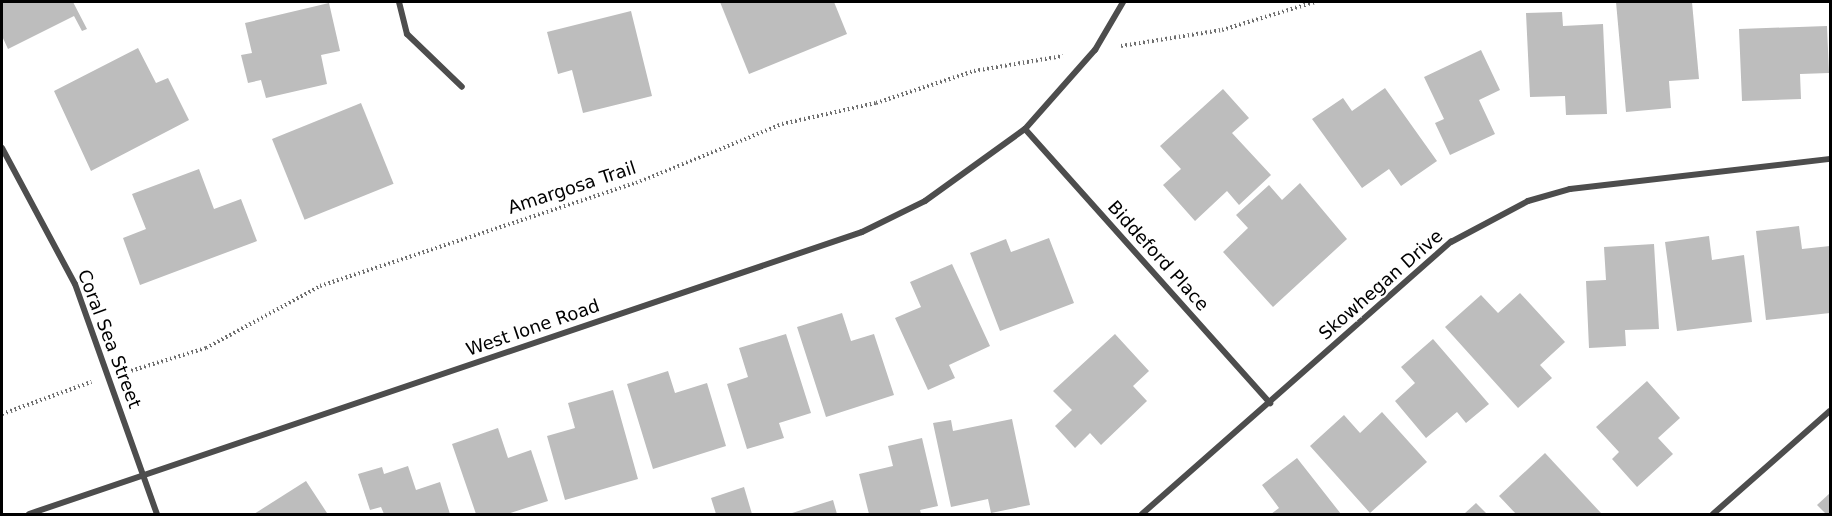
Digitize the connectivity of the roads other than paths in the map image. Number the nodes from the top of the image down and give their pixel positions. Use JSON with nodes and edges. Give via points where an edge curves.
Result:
{"nodes":[{"id":1,"x":399,"y":2,"type":"edge"},
{"id":2,"x":1123,"y":2,"type":"edge"},
{"id":3,"x":462,"y":87,"type":"dead end"},
{"id":4,"x":1025,"y":129,"type":"junction"},
{"id":5,"x":2,"y":148,"type":"edge"},
{"id":6,"x":1830,"y":159,"type":"edge"},
{"id":7,"x":1270,"y":403,"type":"junction"},
{"id":8,"x":1830,"y":411,"type":"edge"},
{"id":9,"x":143,"y":475,"type":"junction"},
{"id":10,"x":29,"y":514,"type":"edge"},
{"id":11,"x":157,"y":514,"type":"edge"},
{"id":12,"x":1142,"y":514,"type":"edge"},
{"id":13,"x":1713,"y":514,"type":"edge"}],
"edges":[{"from":1,"to":3,"type":"street","via":[[407,34]]},
{"from":2,"to":4,"type":"street","name":"West Ione Road","via":[[1095,50]]},
{"from":4,"to":7,"type":"street","name":"Biddeford Place"},
{"from":4,"to":9,"type":"street","name":"West Ione Road","via":[[925,201],[862,232]]},
{"from":5,"to":9,"type":"street","name":"Coral Sea Street","via":[[75,284]]},
{"from":6,"to":7,"type":"street","name":"Skowhegan Drive","via":[[1570,189],[1527,201],[1450,242]]},
{"from":7,"to":12,"type":"street","name":"Skowhegan Drive"},
{"from":8,"to":13,"type":"street"},
{"from":9,"to":10,"type":"street","name":"West Ione Road"},
{"from":9,"to":11,"type":"street","name":"Coral Sea Street"}]}
